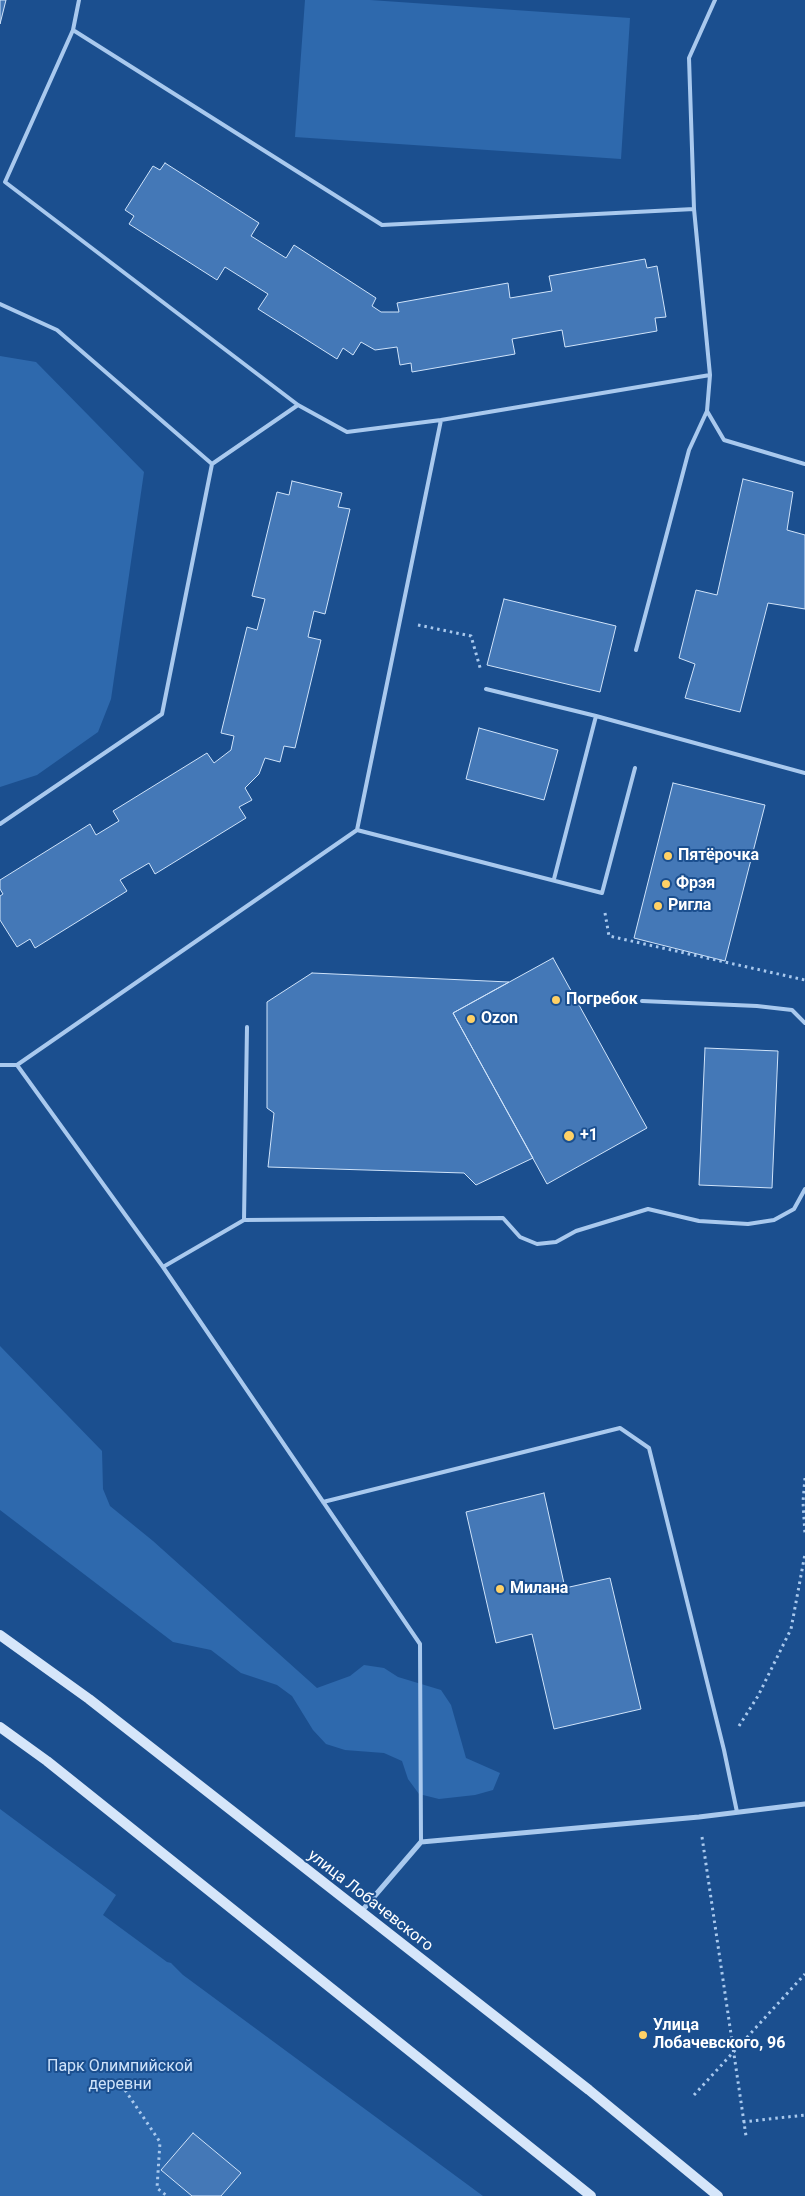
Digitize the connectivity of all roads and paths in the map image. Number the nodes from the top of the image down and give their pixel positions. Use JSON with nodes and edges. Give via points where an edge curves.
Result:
{"nodes":[{"id":1,"x":79,"y":0,"type":"edge"},
{"id":2,"x":715,"y":0,"type":"edge"},
{"id":3,"x":73,"y":30,"type":"junction"},
{"id":4,"x":0,"y":178,"type":"edge"},
{"id":5,"x":6,"y":182,"type":"junction"},
{"id":6,"x":694,"y":209,"type":"junction"},
{"id":7,"x":0,"y":304,"type":"edge"},
{"id":8,"x":710,"y":375,"type":"junction"},
{"id":9,"x":298,"y":405,"type":"junction"},
{"id":10,"x":707,"y":411,"type":"junction"},
{"id":11,"x":441,"y":420,"type":"junction"},
{"id":12,"x":212,"y":464,"type":"junction"},
{"id":13,"x":805,"y":464,"type":"edge"},
{"id":14,"x":400,"y":621,"type":"junction"},
{"id":15,"x":636,"y":650,"type":"dead end"},
{"id":16,"x":486,"y":689,"type":"joint"},
{"id":17,"x":596,"y":716,"type":"junction"},
{"id":18,"x":635,"y":768,"type":"dead end"},
{"id":19,"x":805,"y":773,"type":"edge"},
{"id":20,"x":0,"y":824,"type":"edge"},
{"id":21,"x":357,"y":830,"type":"junction"},
{"id":22,"x":554,"y":880,"type":"junction"},
{"id":23,"x":602,"y":893,"type":"junction"},
{"id":24,"x":805,"y":980,"type":"edge"},
{"id":25,"x":642,"y":1001,"type":"dead end"},
{"id":26,"x":805,"y":1023,"type":"edge"},
{"id":27,"x":247,"y":1027,"type":"dead end"},
{"id":28,"x":0,"y":1065,"type":"edge"},
{"id":29,"x":17,"y":1065,"type":"junction"},
{"id":30,"x":805,"y":1189,"type":"edge"},
{"id":31,"x":244,"y":1220,"type":"junction"},
{"id":32,"x":163,"y":1267,"type":"junction"},
{"id":33,"x":805,"y":1478,"type":"edge"},
{"id":34,"x":323,"y":1502,"type":"junction"},
{"id":35,"x":805,"y":1534,"type":"edge"},
{"id":36,"x":805,"y":1554,"type":"edge"},
{"id":37,"x":0,"y":1635,"type":"edge"},
{"id":38,"x":0,"y":1728,"type":"edge"},
{"id":39,"x":724,"y":1750,"type":"junction"},
{"id":40,"x":805,"y":1804,"type":"edge"},
{"id":41,"x":736,"y":1812,"type":"junction"},
{"id":42,"x":698,"y":1817,"type":"junction"},
{"id":43,"x":421,"y":1842,"type":"junction"},
{"id":44,"x":360,"y":1913,"type":"junction"},
{"id":45,"x":805,"y":1974,"type":"edge"},
{"id":46,"x":733,"y":2052,"type":"junction"},
{"id":47,"x":125,"y":2090,"type":"dead end"},
{"id":48,"x":694,"y":2095,"type":"dead end"},
{"id":49,"x":805,"y":2115,"type":"edge"},
{"id":50,"x":743,"y":2122,"type":"junction"},
{"id":51,"x":746,"y":2136,"type":"dead end"},
{"id":52,"x":167,"y":2196,"type":"edge"},
{"id":53,"x":590,"y":2196,"type":"edge"},
{"id":54,"x":718,"y":2196,"type":"edge"}],
"edges":[{"from":1,"to":3,"type":"lane"},
{"from":2,"to":6,"type":"lane","via":[[689,58]]},
{"from":3,"to":5,"type":"lane"},
{"from":3,"to":6,"type":"lane","via":[[382,225]]},
{"from":4,"to":5,"type":"lane"},
{"from":5,"to":9,"type":"lane"},
{"from":6,"to":8,"type":"lane"},
{"from":7,"to":12,"type":"lane","via":[[57,330]]},
{"from":8,"to":10,"type":"lane"},
{"from":8,"to":11,"type":"lane"},
{"from":9,"to":11,"type":"lane","via":[[347,432]]},
{"from":9,"to":12,"type":"lane"},
{"from":10,"to":13,"type":"lane","via":[[724,440]]},
{"from":10,"to":15,"type":"lane","via":[[690,450]]},
{"from":11,"to":14,"type":"lane"},
{"from":12,"to":20,"type":"lane","via":[[162,714]]},
{"from":14,"to":16,"type":"path","via":[[471,636]]},
{"from":14,"to":21,"type":"lane"},
{"from":16,"to":17,"type":"lane"},
{"from":17,"to":19,"type":"lane"},
{"from":17,"to":22,"type":"lane"},
{"from":18,"to":23,"type":"lane"},
{"from":21,"to":22,"type":"lane"},
{"from":21,"to":29,"type":"lane"},
{"from":22,"to":23,"type":"lane"},
{"from":23,"to":24,"type":"path","via":[[610,936]]},
{"from":25,"to":26,"type":"lane","via":[[792,1010]]},
{"from":27,"to":31,"type":"lane"},
{"from":28,"to":29,"type":"lane"},
{"from":29,"to":32,"type":"lane"},
{"from":30,"to":31,"type":"lane","via":[[794,1209],[774,1220],[748,1224],[700,1221],[648,1209],[576,1231],[556,1242],[537,1244],[520,1237],[503,1218]]},
{"from":31,"to":32,"type":"lane"},
{"from":32,"to":34,"type":"lane"},
{"from":33,"to":35,"type":"path"},
{"from":34,"to":39,"type":"lane","via":[[620,1428],[649,1448]]},
{"from":34,"to":43,"type":"lane","via":[[420,1644]]},
{"from":36,"to":39,"type":"path","via":[[791,1629],[758,1696]]},
{"from":37,"to":44,"type":"main road","name":"улица Лобачевского","via":[[89,1699]]},
{"from":38,"to":53,"type":"main road","via":[[48,1761]]},
{"from":39,"to":41,"type":"lane"},
{"from":40,"to":41,"type":"street"},
{"from":41,"to":42,"type":"street"},
{"from":42,"to":43,"type":"street"},
{"from":42,"to":46,"type":"path"},
{"from":43,"to":44,"type":"street"},
{"from":44,"to":54,"type":"main road","name":"улица Лобачевского","via":[[589,2090]]},
{"from":45,"to":46,"type":"path"},
{"from":46,"to":48,"type":"path"},
{"from":46,"to":50,"type":"path"},
{"from":47,"to":52,"type":"path","via":[[160,2142],[157,2188]]},
{"from":49,"to":50,"type":"path"},
{"from":50,"to":51,"type":"path"}]}
